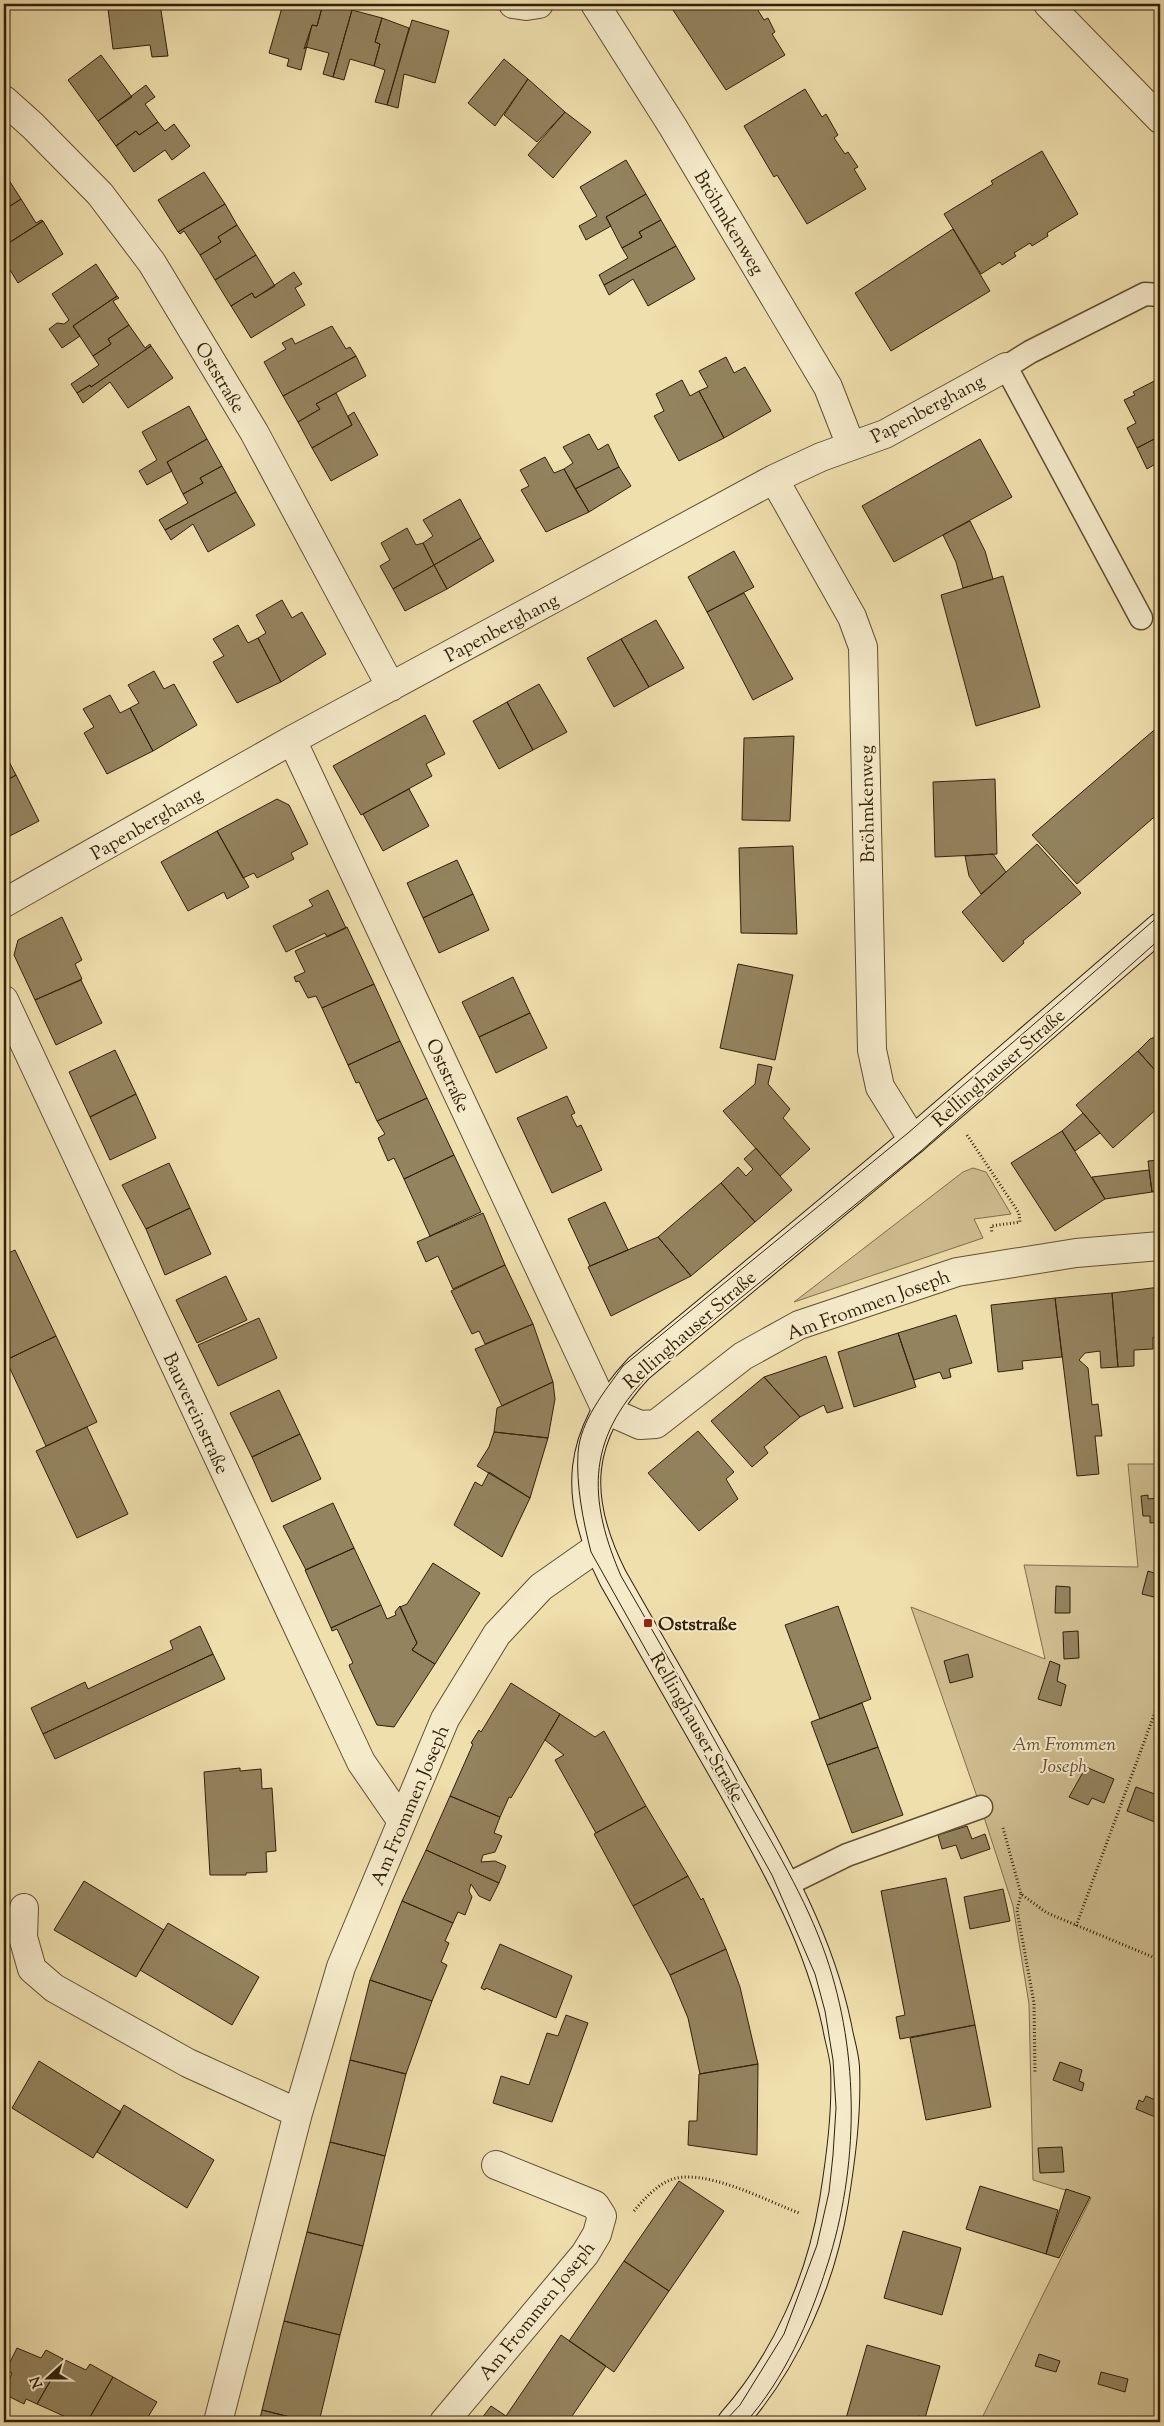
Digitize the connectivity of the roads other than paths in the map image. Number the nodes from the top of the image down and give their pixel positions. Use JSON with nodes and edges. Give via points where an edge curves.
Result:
{"nodes":[{"id":1,"x":513,"y":4,"type":"edge"},
{"id":2,"x":539,"y":4,"type":"edge"},
{"id":3,"x":595,"y":4,"type":"edge"},
{"id":4,"x":1048,"y":4,"type":"edge"},
{"id":5,"x":4,"y":100,"type":"edge"},
{"id":6,"x":1160,"y":119,"type":"edge"},
{"id":7,"x":1160,"y":294,"type":"edge"},
{"id":8,"x":1006,"y":367,"type":"junction"},
{"id":9,"x":851,"y":446,"type":"junction"},
{"id":10,"x":774,"y":479,"type":"junction"},
{"id":11,"x":1141,"y":618,"type":"dead end"},
{"id":12,"x":391,"y":687,"type":"junction"},
{"id":13,"x":292,"y":740,"type":"junction"},
{"id":14,"x":4,"y":903,"type":"edge"},
{"id":15,"x":1160,"y":927,"type":"edge"},
{"id":16,"x":4,"y":1000,"type":"edge"},
{"id":17,"x":913,"y":1140,"type":"junction"},
{"id":18,"x":1160,"y":1246,"type":"edge"},
{"id":19,"x":606,"y":1410,"type":"junction"},
{"id":20,"x":598,"y":1547,"type":"junction"},
{"id":21,"x":981,"y":1807,"type":"road end"},
{"id":22,"x":401,"y":1820,"type":"junction"},
{"id":23,"x":786,"y":1885,"type":"junction"},
{"id":24,"x":24,"y":1908,"type":"dead end"},
{"id":25,"x":298,"y":2113,"type":"junction"},
{"id":26,"x":496,"y":2166,"type":"dead end"},
{"id":27,"x":218,"y":2422,"type":"edge"},
{"id":28,"x":444,"y":2422,"type":"edge"},
{"id":29,"x":732,"y":2422,"type":"edge"}],
"edges":[{"from":1,"to":2,"type":"street"},
{"from":3,"to":9,"type":"street","name":"Bröhmkenweg","via":[[673,127],[828,387]]},
{"from":4,"to":6,"type":"street"},
{"from":5,"to":12,"type":"street","name":"Oststraße","via":[[100,194],[152,263],[244,416]]},
{"from":7,"to":8,"type":"lane","via":[[1145,294]]},
{"from":8,"to":9,"type":"street","name":"Papenberghang","via":[[886,434]]},
{"from":8,"to":11,"type":"lane"},
{"from":9,"to":10,"type":"street","name":"Papenberghang"},
{"from":10,"to":12,"type":"street","name":"Papenberghang"},
{"from":10,"to":17,"type":"street","name":"Bröhmkenweg","via":[[852,617],[863,647],[872,1050],[880,1088]]},
{"from":12,"to":13,"type":"street","name":"Papenberghang"},
{"from":13,"to":14,"type":"street","name":"Papenberghang"},
{"from":13,"to":19,"type":"street","name":"Oststraße"},
{"from":15,"to":17,"type":"street","name":"Rellinghauser Straße"},
{"from":16,"to":22,"type":"street","name":"Bauvereinstraße","via":[[361,1762]]},
{"from":17,"to":19,"type":"street","name":"Rellinghauser Straße","via":[[660,1350],[621,1387]]},
{"from":18,"to":19,"type":"street","name":"Am Frommen Joseph","via":[[1076,1253],[957,1272],[799,1325],[743,1356],[656,1424],[640,1425]]},
{"from":19,"to":20,"type":"street","name":"Rellinghauser Straße","via":[[590,1449],[587,1468],[587,1506]]},
{"from":20,"to":22,"type":"street","name":"Am Frommen Joseph","via":[[541,1587],[497,1634],[445,1719]]},
{"from":20,"to":23,"type":"street","name":"Rellinghauser Straße"},
{"from":21,"to":23,"type":"lane","via":[[847,1855]]},
{"from":22,"to":25,"type":"street","name":"Am Frommen Joseph","via":[[341,1967]]},
{"from":23,"to":29,"type":"street","name":"Rellinghauser Straße","via":[[808,1931],[828,1987],[845,2065],[844,2115],[830,2225],[812,2289],[769,2371]]},
{"from":24,"to":25,"type":"street","via":[[23,1937],[32,1969],[54,1988],[188,2063]]},
{"from":25,"to":27,"type":"street","name":"Am Frommen Joseph"},
{"from":26,"to":28,"type":"street","name":"Am Frommen Joseph","via":[[595,2205],[602,2216],[597,2234],[585,2254]]}]}
